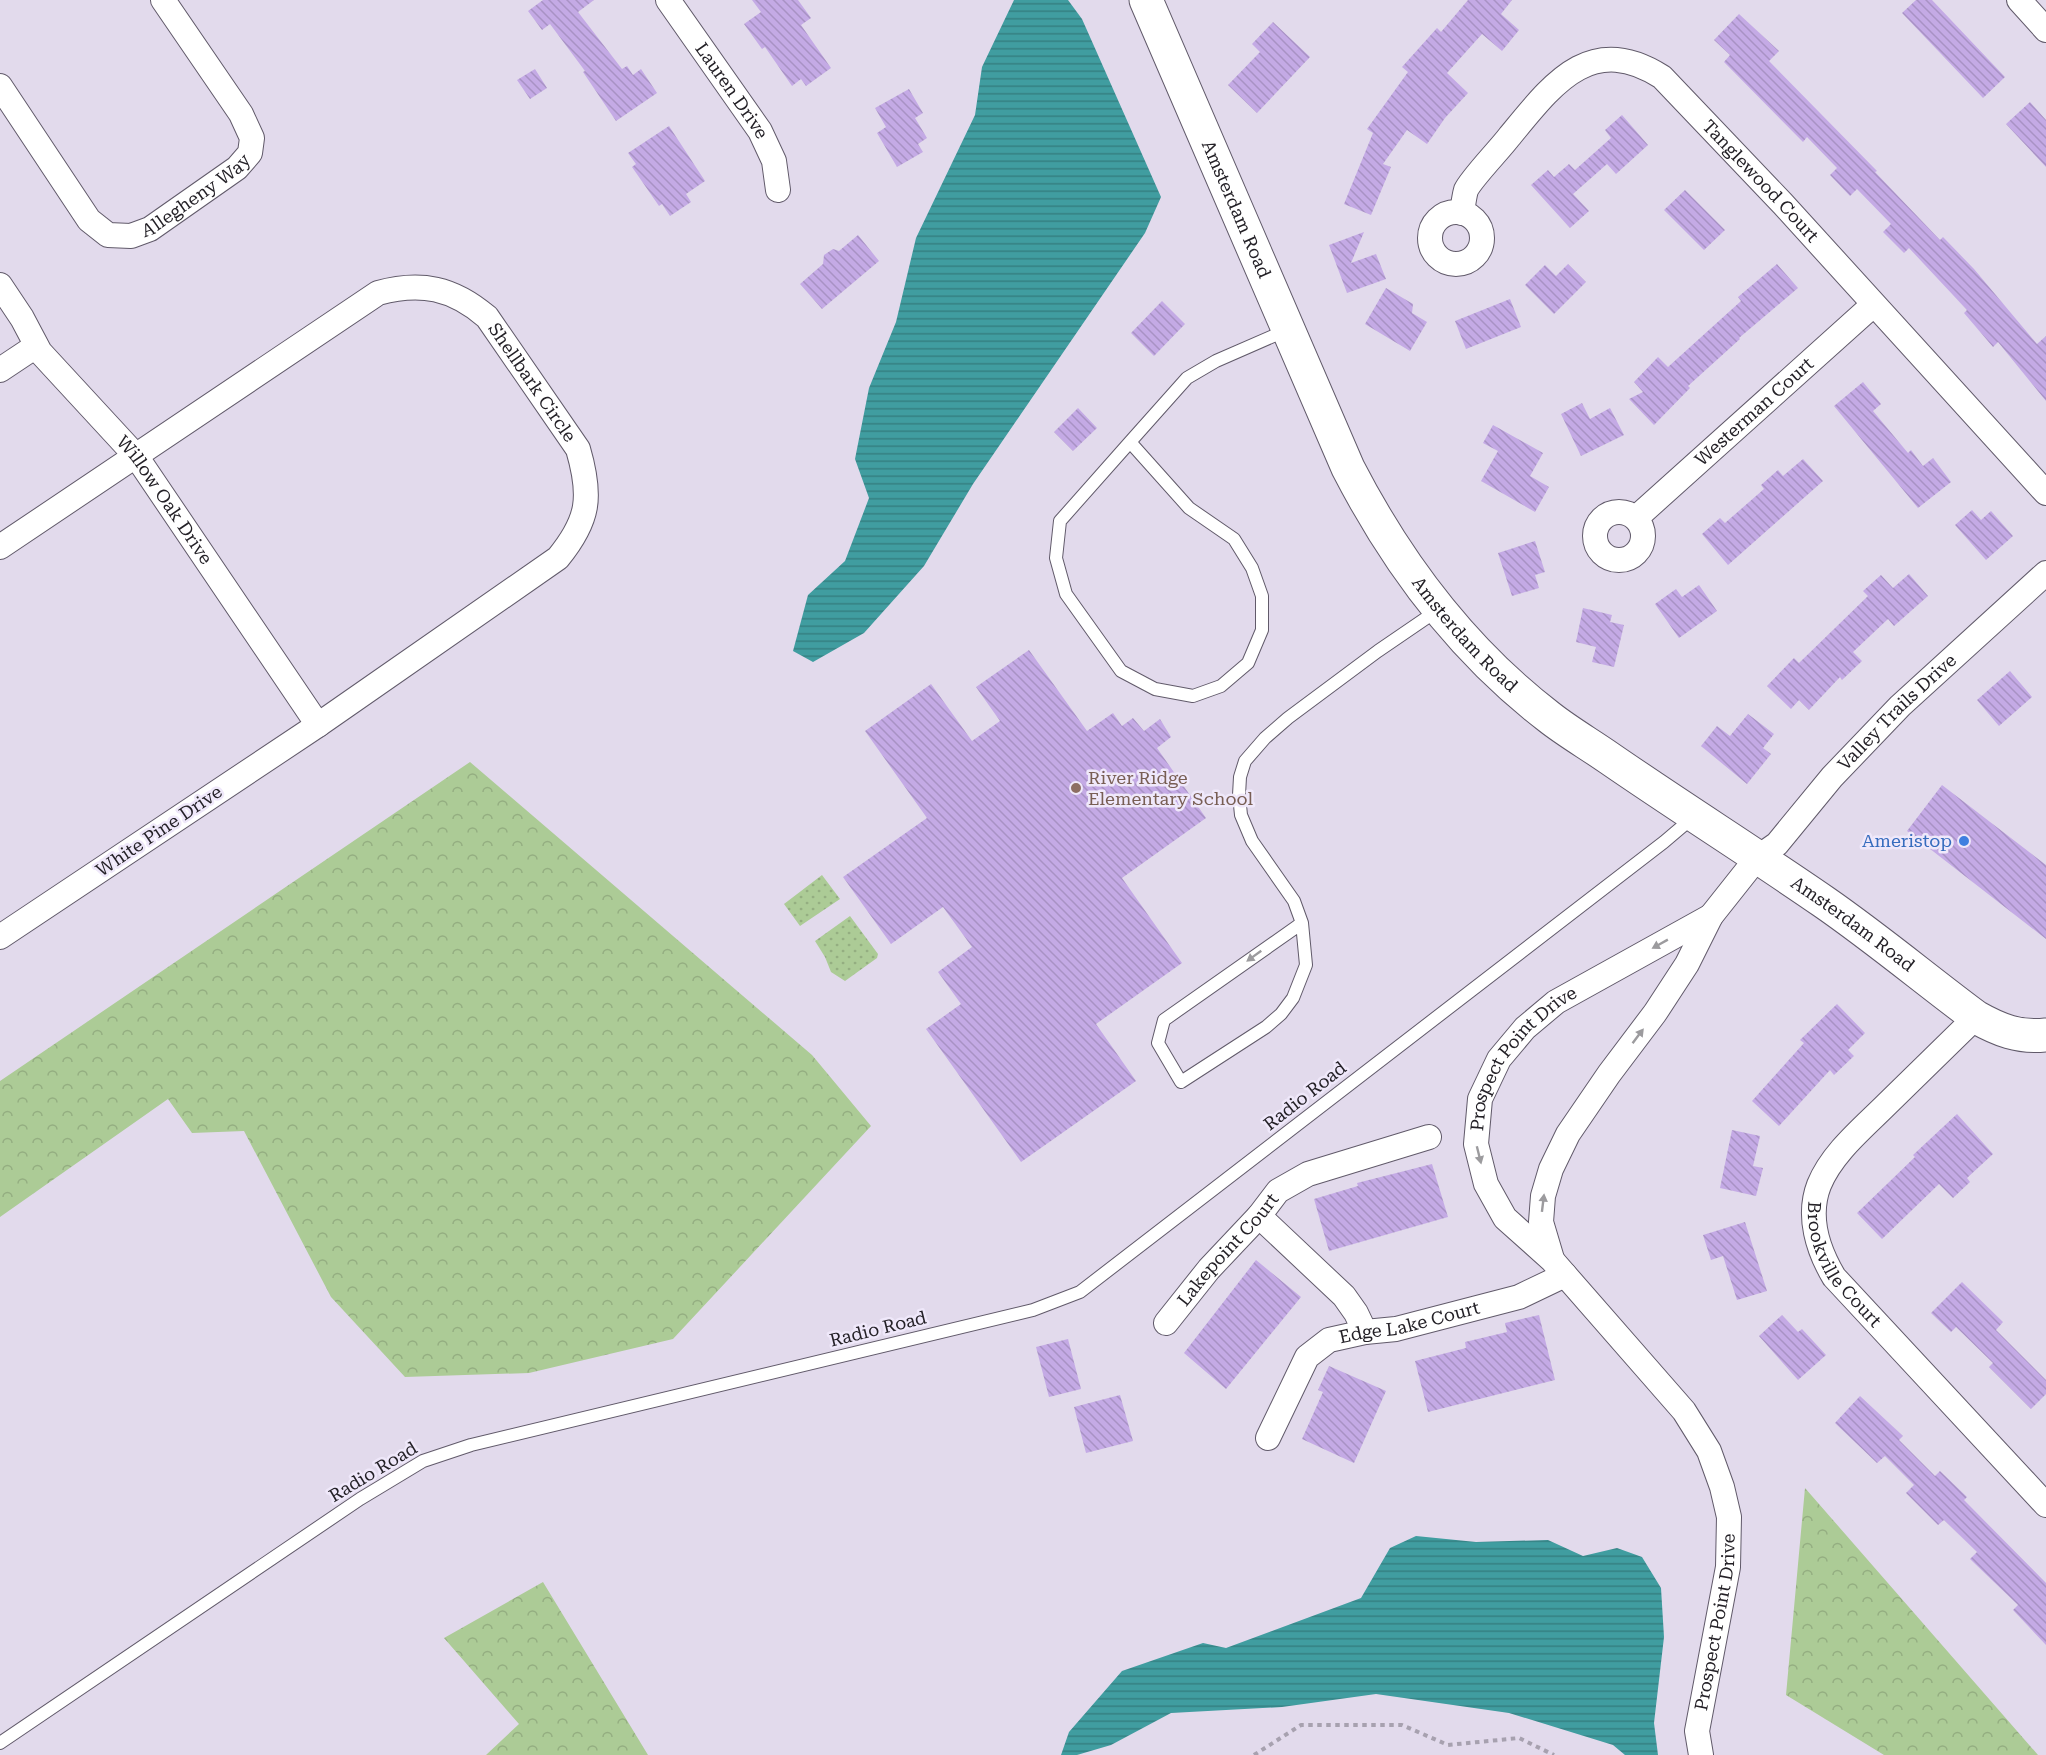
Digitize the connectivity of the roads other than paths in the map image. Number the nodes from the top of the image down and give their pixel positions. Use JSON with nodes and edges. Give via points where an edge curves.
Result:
{"nodes":[{"id":1,"x":163,"y":0,"type":"edge"},
{"id":2,"x":668,"y":0,"type":"edge"},
{"id":3,"x":1146,"y":0,"type":"edge"},
{"id":4,"x":2019,"y":0,"type":"edge"},
{"id":5,"x":2046,"y":30,"type":"edge"},
{"id":6,"x":0,"y":86,"type":"edge"},
{"id":7,"x":778,"y":190,"type":"dead end"},
{"id":8,"x":1462,"y":213,"type":"dead end"},
{"id":9,"x":0,"y":285,"type":"edge"},
{"id":10,"x":1873,"y":305,"type":"junction"},
{"id":11,"x":1288,"y":329,"type":"junction"},
{"id":12,"x":36,"y":346,"type":"junction"},
{"id":13,"x":0,"y":370,"type":"edge"},
{"id":14,"x":1130,"y":442,"type":"junction"},
{"id":15,"x":136,"y":456,"type":"junction"},
{"id":16,"x":2046,"y":494,"type":"edge"},
{"id":17,"x":1636,"y":518,"type":"dead end"},
{"id":18,"x":0,"y":547,"type":"edge"},
{"id":19,"x":2046,"y":573,"type":"edge"},
{"id":20,"x":1440,"y":609,"type":"junction"},
{"id":21,"x":318,"y":725,"type":"junction"},
{"id":22,"x":1689,"y":814,"type":"junction"},
{"id":23,"x":1757,"y":858,"type":"junction"},
{"id":24,"x":1711,"y":916,"type":"junction"},
{"id":25,"x":1302,"y":923,"type":"junction"},
{"id":26,"x":0,"y":937,"type":"edge"},
{"id":27,"x":1976,"y":1017,"type":"junction"},
{"id":28,"x":2046,"y":1035,"type":"edge"},
{"id":29,"x":1430,"y":1137,"type":"dead end"},
{"id":30,"x":1259,"y":1216,"type":"junction"},
{"id":31,"x":1558,"y":1267,"type":"junction"},
{"id":32,"x":1166,"y":1323,"type":"dead end"},
{"id":33,"x":1365,"y":1332,"type":"junction"},
{"id":34,"x":1268,"y":1438,"type":"dead end"},
{"id":35,"x":2046,"y":1505,"type":"edge"},
{"id":36,"x":0,"y":1743,"type":"edge"},
{"id":37,"x":1701,"y":1755,"type":"edge"}],
"edges":[{"from":1,"to":6,"type":"street","name":"Allegheny Way","via":[[241,114],[252,138],[250,153],[237,168],[150,230],[131,236],[108,235],[89,220]]},
{"from":2,"to":7,"type":"street","name":"Lauren Drive","via":[[760,131],[774,161]]},
{"from":3,"to":11,"type":"main road","name":"Amsterdam Road"},
{"from":4,"to":5,"type":"street"},
{"from":8,"to":10,"type":"street","name":"Tanglewood Court","via":[[1467,189],[1549,89],[1575,69],[1595,61],[1637,64],[1662,77]]},
{"from":9,"to":12,"type":"street","name":"Willow Oak Drive"},
{"from":10,"to":16,"type":"street","name":"Tanglewood Court"},
{"from":10,"to":17,"type":"street","name":"Westerman Court"},
{"from":11,"to":14,"type":"lane","via":[[1187,378]]},
{"from":11,"to":20,"type":"main road","name":"Amsterdam Road","via":[[1372,514]]},
{"from":12,"to":13,"type":"street"},
{"from":12,"to":15,"type":"street","name":"Willow Oak Drive"},
{"from":14,"to":14,"type":"lane","via":[[1060,521],[1056,558],[1066,594],[1121,671],[1155,689],[1193,696],[1221,686],[1248,663],[1262,630],[1262,596],[1252,568],[1234,539],[1189,508]]},
{"from":15,"to":18,"type":"street","name":"Shellbark Circle"},
{"from":15,"to":21,"type":"street","name":"Willow Oak Drive"},
{"from":15,"to":21,"type":"street","name":"Shellbark Circle","via":[[378,292],[398,287],[438,289],[472,304],[487,316],[565,430],[584,468],[586,508],[580,527],[558,558]]},
{"from":19,"to":23,"type":"street","name":"Valley Trails Drive","via":[[1900,706],[1832,777],[1777,844]]},
{"from":20,"to":22,"type":"main road","name":"Amsterdam Road","via":[[1473,648],[1548,717]]},
{"from":20,"to":25,"type":"lane","via":[[1288,718],[1245,761],[1240,777],[1241,814],[1252,841],[1294,901]]},
{"from":21,"to":26,"type":"street","name":"White Pine Drive"},
{"from":22,"to":23,"type":"main road","name":"Amsterdam Road"},
{"from":22,"to":36,"type":"lane","name":"Radio Road","via":[[1684,825],[1664,842],[1080,1292],[1033,1310],[471,1445],[423,1461],[360,1499]]},
{"from":23,"to":24,"type":"street","name":"Prospect Point Drive"},
{"from":23,"to":27,"type":"main road","name":"Amsterdam Road","via":[[1825,903]]},
{"from":31,"to":24,"type":"street","name":"Prospect Point Drive","one_way":true,"via":[[1541,1222],[1551,1169],[1568,1134],[1687,964]]},
{"from":24,"to":31,"type":"street","name":"Prospect Point Drive","one_way":true,"via":[[1556,1002],[1525,1028],[1499,1059],[1480,1099],[1476,1144],[1486,1184],[1506,1218]]},
{"from":25,"to":25,"type":"lane","one_way":true,"via":[[1164,1020],[1158,1043],[1181,1082],[1281,1014],[1293,998],[1306,966]]},
{"from":27,"to":28,"type":"main road","name":"Amsterdam Road","via":[[2016,1035]]},
{"from":27,"to":35,"type":"street","name":"Brookville Court","via":[[1831,1163],[1819,1186],[1814,1224],[1824,1260],[1834,1277]]},
{"from":29,"to":30,"type":"street","name":"Lakepoint Court","via":[[1308,1174],[1278,1191]]},
{"from":30,"to":32,"type":"street","name":"Lakepoint Court"},
{"from":30,"to":33,"type":"street","via":[[1344,1296]]},
{"from":31,"to":33,"type":"street","name":"Edge Lake Court","via":[[1519,1297],[1396,1329]]},
{"from":31,"to":37,"type":"street","name":"Prospect Point Drive","via":[[1684,1411],[1709,1451],[1722,1487],[1729,1517],[1728,1567],[1697,1731]]},
{"from":33,"to":34,"type":"street","name":"Edge Lake Court","via":[[1329,1340],[1307,1358]]}]}
